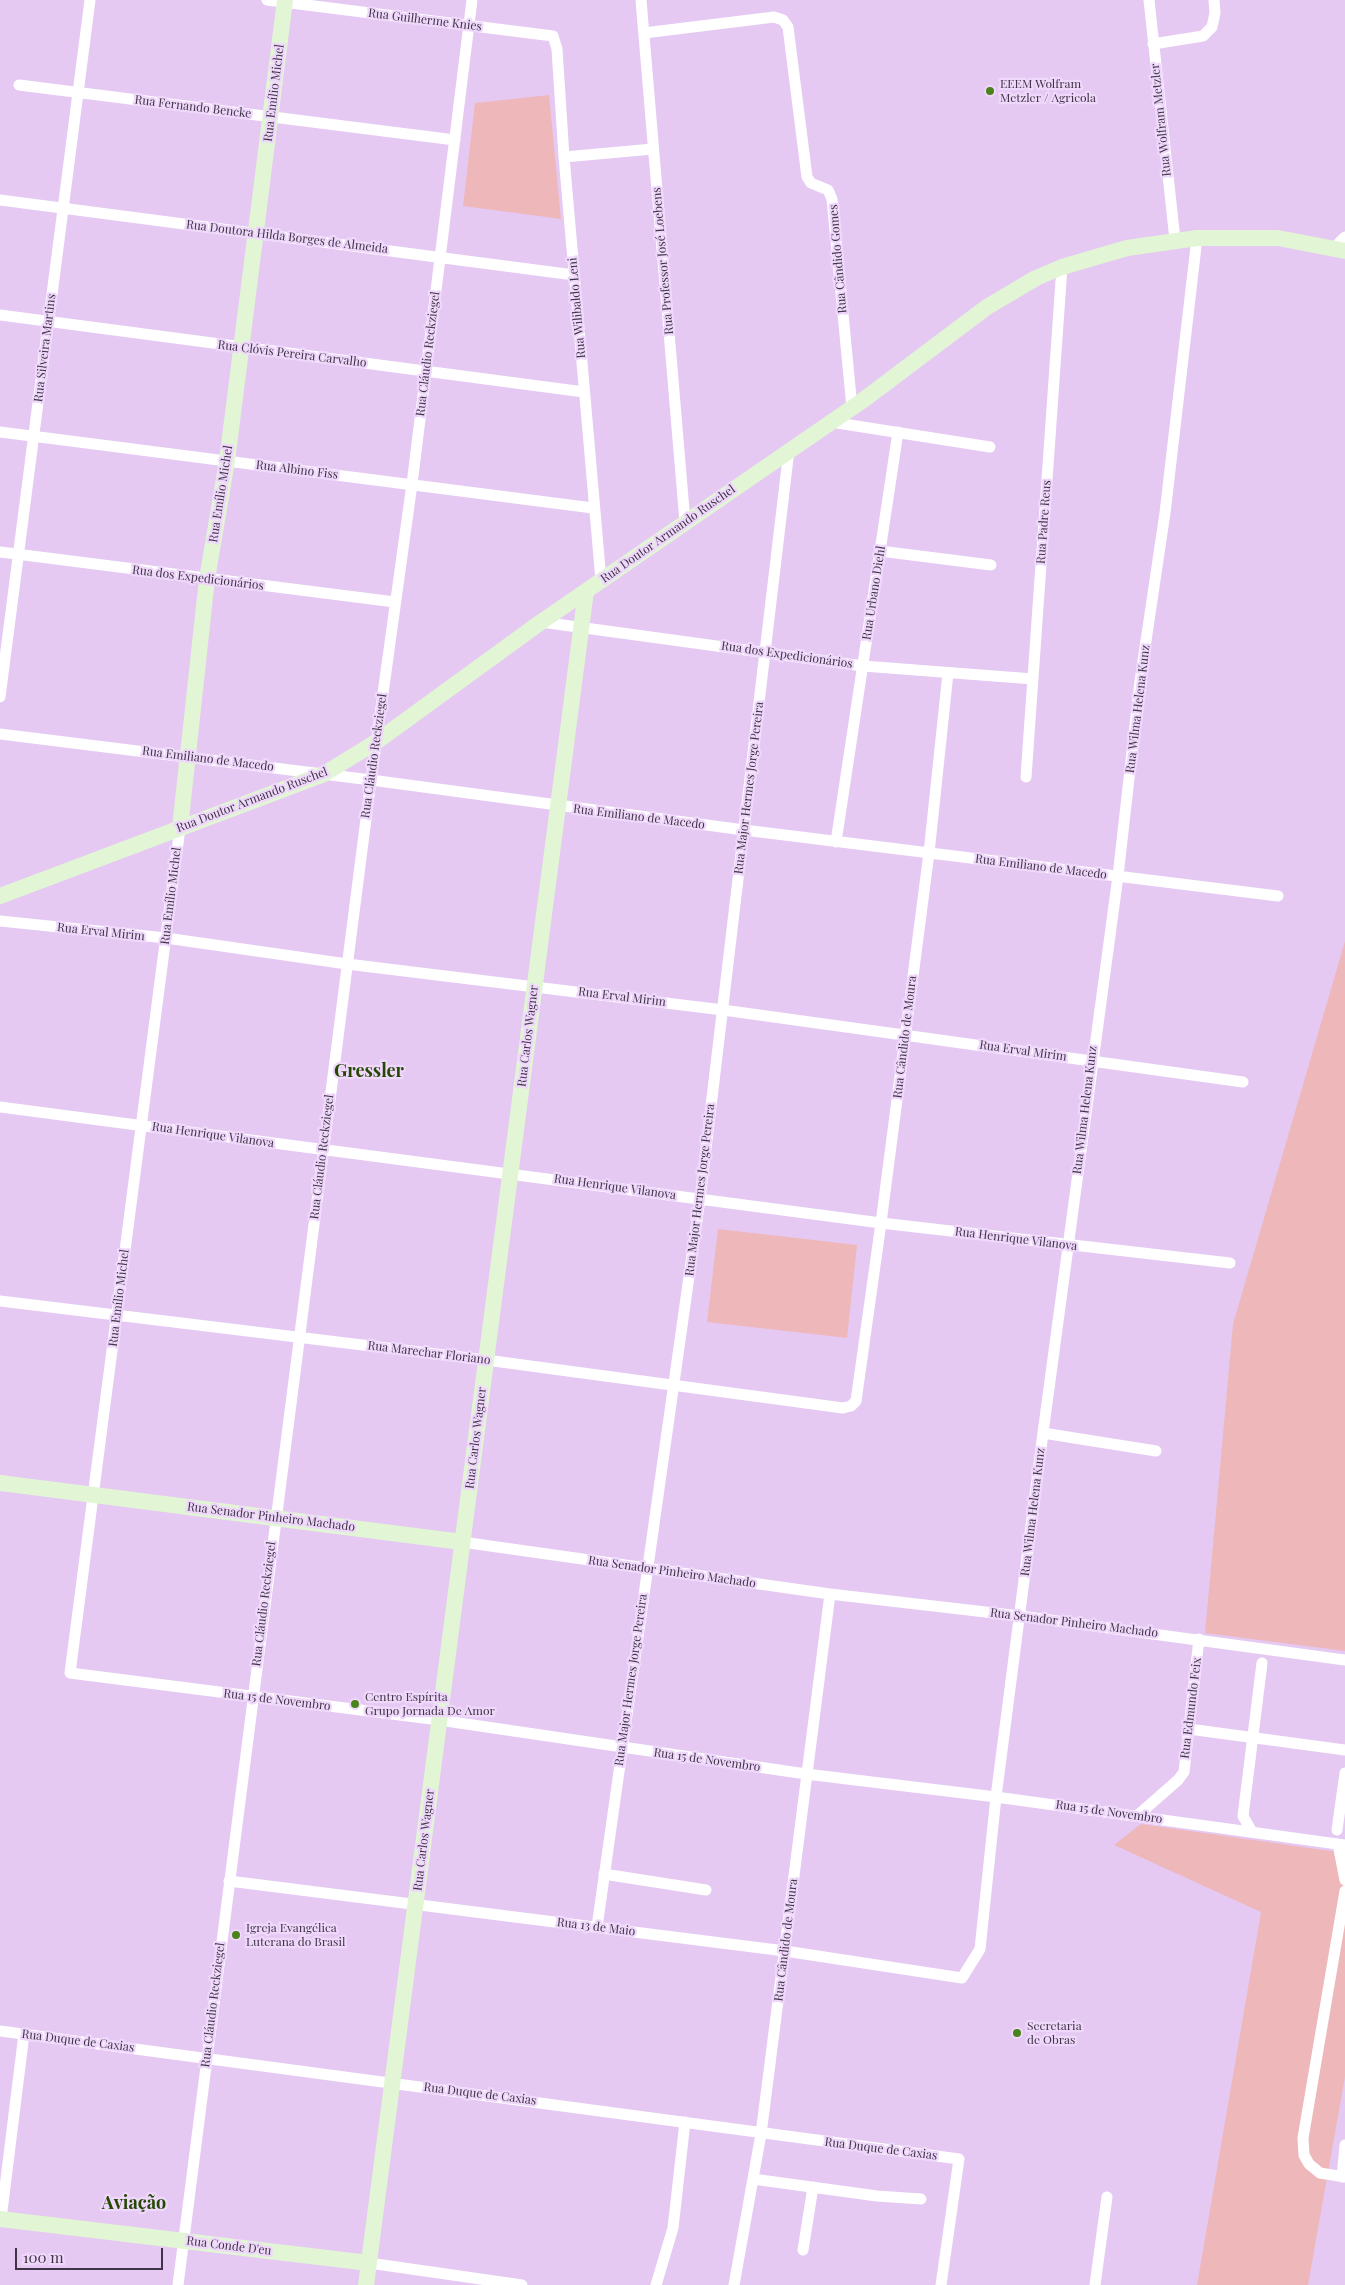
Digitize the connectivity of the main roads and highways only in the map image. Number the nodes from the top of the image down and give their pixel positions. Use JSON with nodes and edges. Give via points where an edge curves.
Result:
{"nodes":[{"id":1,"x":285,"y":1,"type":"edge"},
{"id":2,"x":1342,"y":245,"type":"edge"},
{"id":3,"x":586,"y":591,"type":"junction"},
{"id":4,"x":180,"y":828,"type":"junction"},
{"id":5,"x":0,"y":896,"type":"edge"},
{"id":6,"x":0,"y":1483,"type":"edge"},
{"id":7,"x":462,"y":1542,"type":"junction"},
{"id":8,"x":0,"y":2219,"type":"edge"},
{"id":9,"x":369,"y":2263,"type":"junction"},
{"id":10,"x":366,"y":2285,"type":"edge"}],
"edges":[{"from":1,"to":4,"type":"main road","name":"Rua Emílio Michel","via":[[227,461],[207,579]]},
{"from":2,"to":3,"type":"main road","name":"Rua Doutor Armando Ruschel","via":[[1278,238],[1175,240],[1127,248],[1036,278],[987,308],[852,408]]},
{"from":3,"to":4,"type":"main road","name":"Rua Doutor Armando Ruschel","via":[[376,742],[324,774]]},
{"from":3,"to":7,"type":"main road","name":"Rua Carlos Wagner"},
{"from":4,"to":5,"type":"main road","name":"Rua Doutor Armando Ruschel"},
{"from":6,"to":7,"type":"main road","name":"Rua Senador Pinheiro Machado"},
{"from":7,"to":9,"type":"main road","name":"Rua Carlos Wagner"},
{"from":8,"to":9,"type":"main road","name":"Rua Conde D'eu"},
{"from":9,"to":10,"type":"main road","name":"Rua Carlos Wagner"}]}
